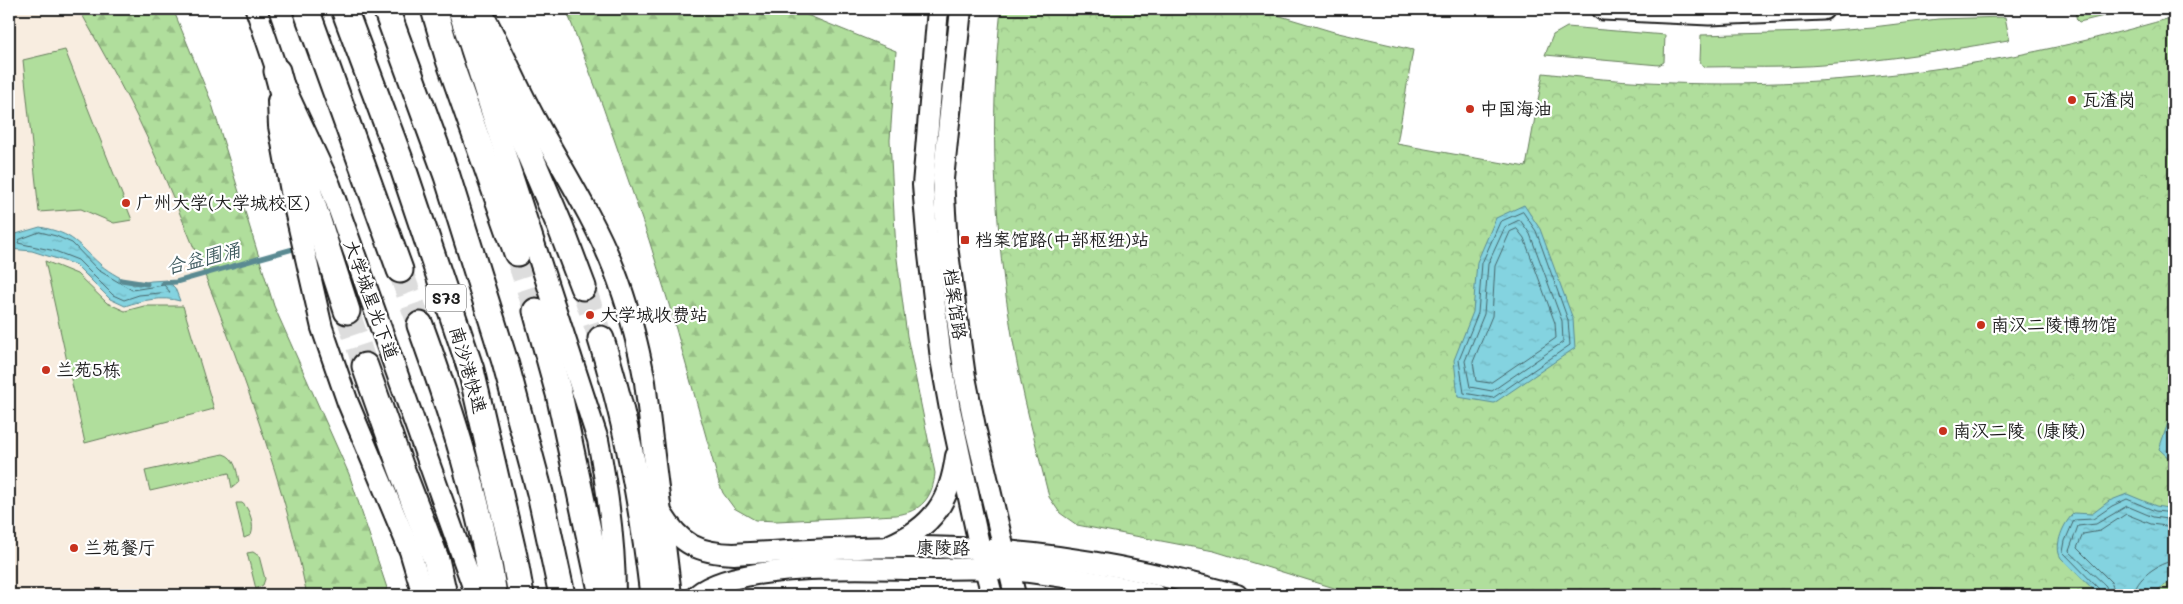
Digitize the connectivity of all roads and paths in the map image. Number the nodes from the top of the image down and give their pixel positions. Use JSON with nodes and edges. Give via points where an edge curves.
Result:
{"nodes":[{"id":1,"x":256,"y":9,"type":"edge"},
{"id":2,"x":306,"y":9,"type":"edge"},
{"id":3,"x":344,"y":9,"type":"edge"},
{"id":4,"x":386,"y":9,"type":"edge"},
{"id":5,"x":434,"y":9,"type":"edge"},
{"id":6,"x":458,"y":9,"type":"edge"},
{"id":7,"x":468,"y":9,"type":"edge"},
{"id":8,"x":480,"y":9,"type":"edge"},
{"id":9,"x":938,"y":9,"type":"edge"},
{"id":10,"x":961,"y":9,"type":"edge"},
{"id":11,"x":1603,"y":9,"type":"edge"},
{"id":12,"x":1824,"y":9,"type":"edge"},
{"id":13,"x":277,"y":71,"type":"junction"},
{"id":14,"x":517,"y":254,"type":"tunnel mouth"},
{"id":15,"x":400,"y":270,"type":"tunnel mouth"},
{"id":16,"x":583,"y":287,"type":"tunnel mouth"},
{"id":17,"x":347,"y":311,"type":"tunnel mouth"},
{"id":18,"x":536,"y":311,"type":"tunnel mouth"},
{"id":19,"x":420,"y":325,"type":"tunnel mouth"},
{"id":20,"x":601,"y":339,"type":"tunnel mouth"},
{"id":21,"x":365,"y":366,"type":"tunnel mouth"},
{"id":22,"x":957,"y":444,"type":"junction"},
{"id":23,"x":661,"y":512,"type":"junction"},
{"id":24,"x":885,"y":547,"type":"junction"},
{"id":25,"x":980,"y":549,"type":"junction"},
{"id":26,"x":1006,"y":560,"type":"junction"},
{"id":27,"x":985,"y":569,"type":"junction"},
{"id":28,"x":1110,"y":586,"type":"junction"},
{"id":29,"x":423,"y":595,"type":"edge"},
{"id":30,"x":444,"y":595,"type":"edge"},
{"id":31,"x":476,"y":595,"type":"edge"},
{"id":32,"x":494,"y":595,"type":"edge"},
{"id":33,"x":521,"y":595,"type":"edge"},
{"id":34,"x":562,"y":595,"type":"edge"},
{"id":35,"x":602,"y":595,"type":"edge"},
{"id":36,"x":615,"y":595,"type":"edge"},
{"id":37,"x":653,"y":595,"type":"edge"},
{"id":38,"x":671,"y":595,"type":"edge"},
{"id":39,"x":697,"y":595,"type":"edge"},
{"id":40,"x":992,"y":595,"type":"edge"},
{"id":41,"x":1015,"y":595,"type":"edge"},
{"id":42,"x":1087,"y":595,"type":"edge"},
{"id":43,"x":1156,"y":595,"type":"edge"},
{"id":44,"x":1237,"y":595,"type":"edge"}],
"edges":[{"from":1,"to":13,"type":"street","name":"大学城星光下道"},
{"from":2,"to":15,"type":"highway"},
{"from":3,"to":33,"type":"highway","name":"南沙港快速","number":"S73","via":[[402,165],[471,370]]},
{"from":4,"to":34,"type":"highway","name":"南沙港快速","number":"S73","via":[[447,176],[505,362],[540,493]]},
{"from":5,"to":14,"type":"highway"},
{"from":6,"to":36,"type":"street","via":[[598,440],[607,485]]},
{"from":7,"to":16,"type":"highway"},
{"from":8,"to":23,"type":"street","via":[[613,268],[640,355]]},
{"from":9,"to":22,"type":"street","name":"档案馆路","via":[[923,185],[941,359]]},
{"from":10,"to":26,"type":"street","name":"档案馆路","via":[[943,179],[947,246],[965,377]]},
{"from":11,"to":12,"type":"main road","via":[[1709,14]]},
{"from":13,"to":17,"type":"highway","via":[[310,196]]},
{"from":13,"to":29,"type":"street","via":[[279,126],[315,304],[337,375],[410,552]]},
{"from":13,"to":31,"type":"street","name":"大学城星光下道","via":[[330,185]]},
{"from":18,"to":35,"type":"highway","via":[[563,411]]},
{"from":19,"to":32,"type":"highway","via":[[479,511]]},
{"from":20,"to":37,"type":"highway","via":[[628,441]]},
{"from":21,"to":30,"type":"highway","via":[[436,559]]},
{"from":22,"to":24,"type":"street","via":[[950,489],[942,505],[920,529]]},
{"from":22,"to":25,"type":"street","name":"档案馆路"},
{"from":23,"to":24,"type":"street","name":"康陵路","via":[[678,536],[716,554]]},
{"from":23,"to":38,"type":"street"},
{"from":24,"to":25,"type":"street","name":"康陵路"},
{"from":25,"to":26,"type":"street","name":"康陵路"},
{"from":25,"to":27,"type":"street","name":"档案馆路"},
{"from":26,"to":27,"type":"street","name":"康陵路"},
{"from":26,"to":28,"type":"street","name":"康陵路"},
{"from":26,"to":41,"type":"street","name":"档案馆路"},
{"from":26,"to":44,"type":"street","name":"康陵路","via":[[1091,562]]},
{"from":27,"to":39,"type":"street","name":"康陵路","via":[[840,568],[768,572],[732,578]]},
{"from":27,"to":40,"type":"street","name":"档案馆路"},
{"from":28,"to":42,"type":"street"},
{"from":28,"to":43,"type":"street","name":"康陵路"}]}
